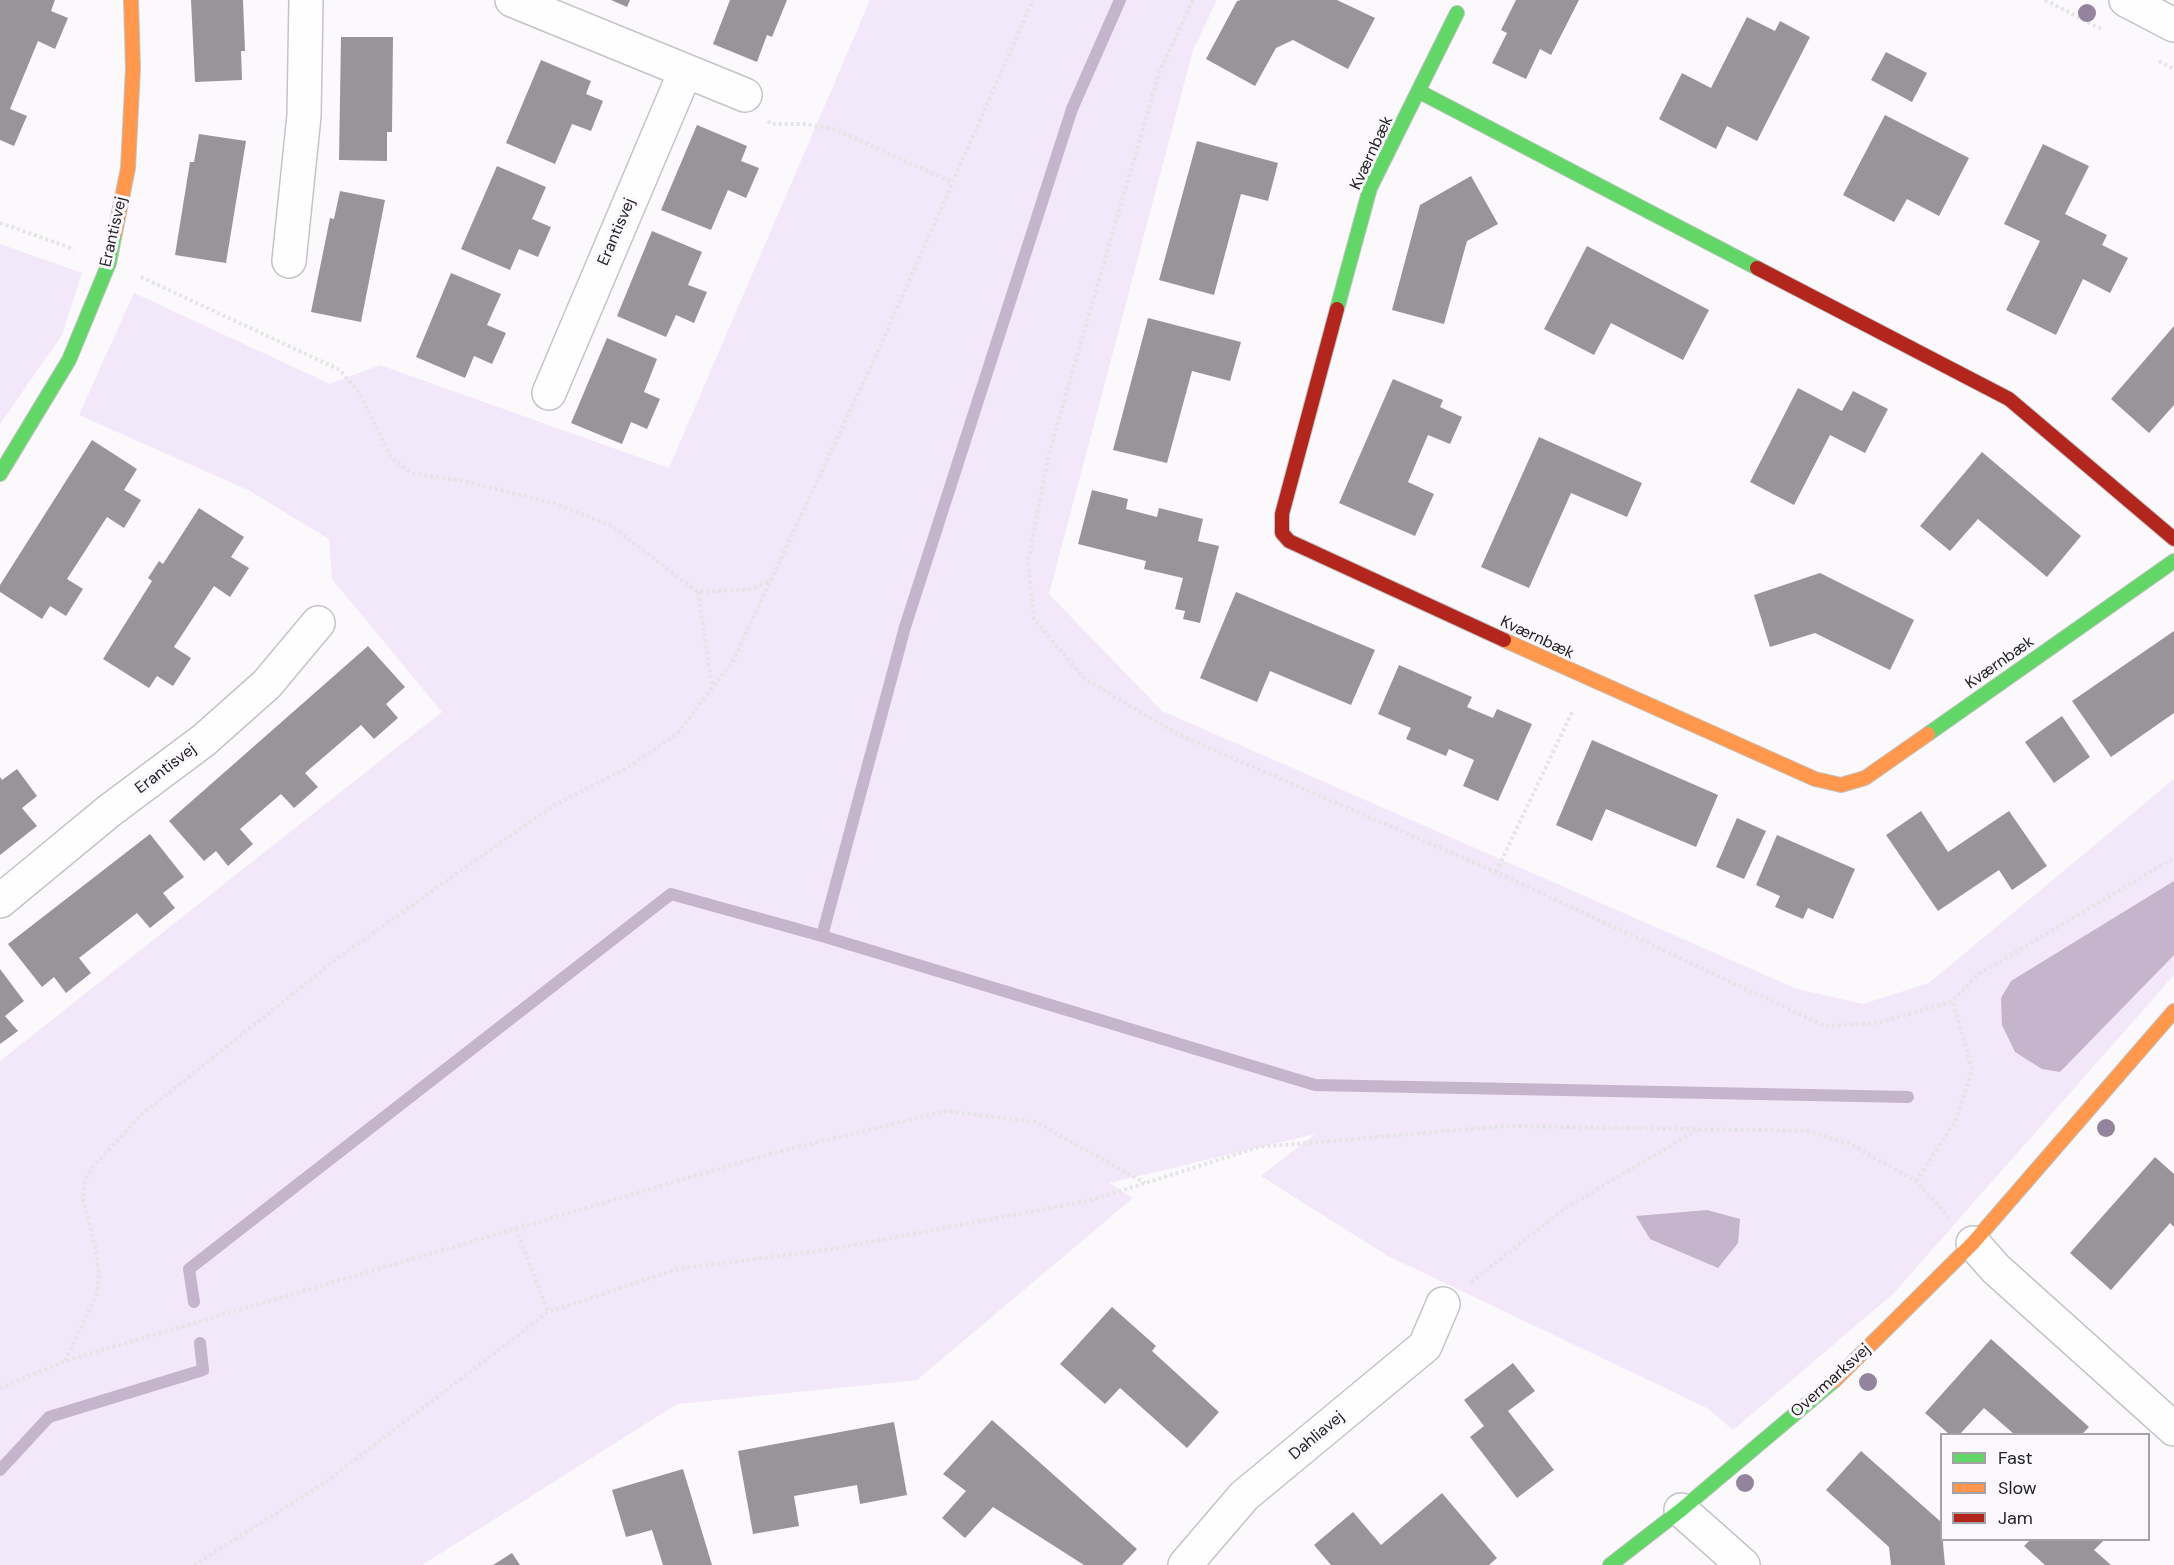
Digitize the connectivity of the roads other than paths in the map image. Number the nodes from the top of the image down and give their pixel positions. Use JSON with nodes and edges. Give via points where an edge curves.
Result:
{"nodes":[{"id":1,"x":131,"y":0,"type":"edge"},
{"id":2,"x":306,"y":0,"type":"edge"},
{"id":3,"x":512,"y":0,"type":"edge"},
{"id":4,"x":2126,"y":0,"type":"edge"},
{"id":5,"x":1457,"y":13,"type":"dead end"},
{"id":6,"x":2174,"y":25,"type":"edge"},
{"id":7,"x":685,"y":72,"type":"junction"},
{"id":8,"x":1420,"y":92,"type":"junction"},
{"id":9,"x":745,"y":95,"type":"road end"},
{"id":10,"x":289,"y":261,"type":"dead end"},
{"id":11,"x":549,"y":393,"type":"dead end"},
{"id":12,"x":0,"y":474,"type":"edge"},
{"id":13,"x":2174,"y":539,"type":"edge"},
{"id":14,"x":2174,"y":561,"type":"edge"},
{"id":15,"x":318,"y":623,"type":"dead end"},
{"id":16,"x":0,"y":901,"type":"edge"},
{"id":17,"x":2174,"y":1011,"type":"edge"},
{"id":18,"x":1973,"y":1244,"type":"junction"},
{"id":19,"x":1443,"y":1304,"type":"road end"},
{"id":20,"x":2174,"y":1429,"type":"edge"},
{"id":21,"x":1681,"y":1510,"type":"junction"},
{"id":22,"x":1185,"y":1565,"type":"edge"},
{"id":23,"x":1610,"y":1565,"type":"edge"},
{"id":24,"x":1743,"y":1565,"type":"edge"}],
"edges":[{"from":1,"to":12,"type":"street","name":"Erantisvej","via":[[133,68],[128,168],[109,262],[69,360]]},
{"from":2,"to":10,"type":"street","via":[[304,116]]},
{"from":3,"to":7,"type":"street"},
{"from":4,"to":6,"type":"street"},
{"from":5,"to":8,"type":"street","name":"Kværnbæk"},
{"from":7,"to":9,"type":"street"},
{"from":7,"to":11,"type":"street","name":"Erantisvej"},
{"from":8,"to":13,"type":"street","via":[[2009,399]]},
{"from":8,"to":14,"type":"street","name":"Kværnbæk","via":[[1370,188],[1282,514],[1282,533],[1299,548],[1815,779],[1841,785],[1865,778]]},
{"from":15,"to":16,"type":"street","name":"Erantisvej","via":[[267,684],[204,740],[109,811]]},
{"from":17,"to":18,"type":"street","name":"Overmarksvej"},
{"from":18,"to":20,"type":"street"},
{"from":18,"to":21,"type":"street","name":"Overmarksvej","via":[[1844,1372]]},
{"from":19,"to":22,"type":"street","name":"Dahliavej","via":[[1425,1346],[1244,1497]]},
{"from":21,"to":23,"type":"street","name":"Overmarksvej"},
{"from":21,"to":24,"type":"street"}]}
